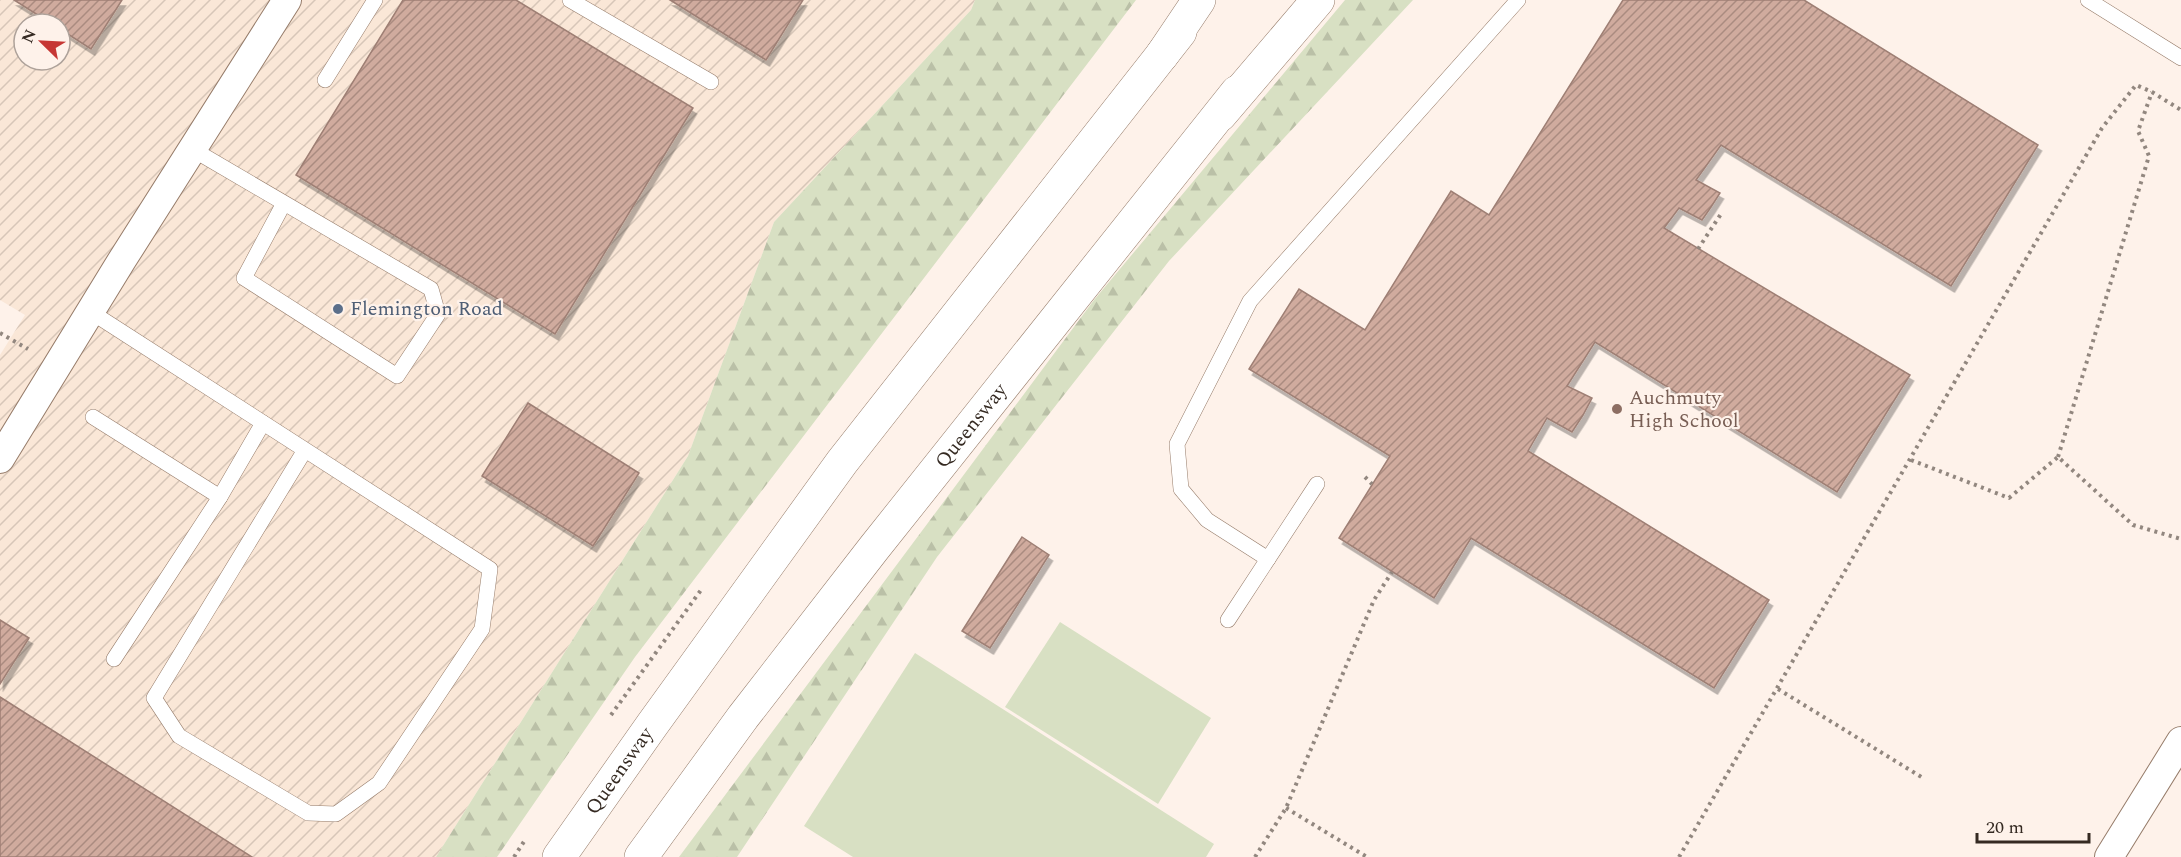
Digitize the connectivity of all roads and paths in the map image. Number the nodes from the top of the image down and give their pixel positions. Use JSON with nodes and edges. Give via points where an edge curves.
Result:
{"nodes":[{"id":1,"x":287,"y":0,"type":"edge"},
{"id":2,"x":375,"y":0,"type":"edge"},
{"id":3,"x":570,"y":0,"type":"edge"},
{"id":4,"x":1199,"y":0,"type":"edge"},
{"id":5,"x":1206,"y":0,"type":"edge"},
{"id":6,"x":1306,"y":0,"type":"edge"},
{"id":7,"x":1318,"y":0,"type":"edge"},
{"id":8,"x":1518,"y":0,"type":"edge"},
{"id":9,"x":2088,"y":0,"type":"edge"},
{"id":10,"x":1162,"y":55,"type":"junction"},
{"id":11,"x":2181,"y":58,"type":"edge"},
{"id":12,"x":325,"y":80,"type":"dead end"},
{"id":13,"x":711,"y":82,"type":"dead end"},
{"id":14,"x":2152,"y":92,"type":"junction"},
{"id":15,"x":2181,"y":110,"type":"edge"},
{"id":16,"x":1220,"y":115,"type":"junction"},
{"id":17,"x":192,"y":149,"type":"junction"},
{"id":18,"x":284,"y":203,"type":"junction"},
{"id":19,"x":1721,"y":214,"type":"dead end"},
{"id":20,"x":1698,"y":249,"type":"dead end"},
{"id":21,"x":91,"y":312,"type":"junction"},
{"id":22,"x":93,"y":417,"type":"dead end"},
{"id":23,"x":263,"y":423,"type":"junction"},
{"id":24,"x":305,"y":450,"type":"junction"},
{"id":25,"x":2058,"y":457,"type":"junction"},
{"id":26,"x":0,"y":459,"type":"edge"},
{"id":27,"x":1911,"y":459,"type":"junction"},
{"id":28,"x":1365,"y":477,"type":"dead end"},
{"id":29,"x":1317,"y":484,"type":"dead end"},
{"id":30,"x":1372,"y":484,"type":"dead end"},
{"id":31,"x":220,"y":497,"type":"junction"},
{"id":32,"x":2181,"y":539,"type":"edge"},
{"id":33,"x":1268,"y":559,"type":"junction"},
{"id":34,"x":1392,"y":572,"type":"dead end"},
{"id":35,"x":1228,"y":620,"type":"dead end"},
{"id":36,"x":114,"y":659,"type":"dead end"},
{"id":37,"x":1778,"y":688,"type":"junction"},
{"id":38,"x":2181,"y":741,"type":"edge"},
{"id":39,"x":1923,"y":778,"type":"dead end"},
{"id":40,"x":1286,"y":808,"type":"junction"},
{"id":41,"x":559,"y":857,"type":"edge"},
{"id":42,"x":641,"y":857,"type":"edge"},
{"id":43,"x":1255,"y":857,"type":"edge"},
{"id":44,"x":1367,"y":857,"type":"edge"},
{"id":45,"x":1679,"y":857,"type":"edge"},
{"id":46,"x":2109,"y":857,"type":"edge"}],
"edges":[{"from":1,"to":17,"type":"street"},
{"from":2,"to":12,"type":"lane"},
{"from":3,"to":13,"type":"lane"},
{"from":4,"to":10,"type":"main road"},
{"from":5,"to":10,"type":"main road","name":"Queensway"},
{"from":6,"to":16,"type":"main road","name":"Queensway"},
{"from":7,"to":16,"type":"main road"},
{"from":8,"to":33,"type":"lane","via":[[1250,302],[1177,444],[1180,489],[1207,520]]},
{"from":9,"to":11,"type":"lane"},
{"from":10,"to":41,"type":"main road","name":"Queensway","via":[[842,462]]},
{"from":14,"to":15,"type":"path"},
{"from":14,"to":25,"type":"path","via":[[2138,131],[2149,156]]},
{"from":14,"to":27,"type":"path","via":[[2136,84],[2102,128]]},
{"from":16,"to":42,"type":"main road","name":"Queensway","via":[[874,548]]},
{"from":17,"to":18,"type":"lane"},
{"from":17,"to":21,"type":"street"},
{"from":18,"to":18,"type":"lane","via":[[431,289],[438,314],[397,376],[244,278]]},
{"from":19,"to":20,"type":"path"},
{"from":21,"to":23,"type":"lane"},
{"from":21,"to":26,"type":"street"},
{"from":22,"to":31,"type":"lane"},
{"from":23,"to":24,"type":"lane"},
{"from":23,"to":31,"type":"lane"},
{"from":24,"to":24,"type":"lane","via":[[490,569],[482,629],[379,783],[336,814],[308,813],[179,736],[154,698]]},
{"from":25,"to":27,"type":"path","via":[[2009,498]]},
{"from":25,"to":32,"type":"path","via":[[2133,525]]},
{"from":27,"to":37,"type":"path"},
{"from":28,"to":30,"type":"path"},
{"from":29,"to":33,"type":"lane"},
{"from":31,"to":36,"type":"lane"},
{"from":33,"to":35,"type":"lane"},
{"from":34,"to":40,"type":"path","via":[[1374,600]]},
{"from":37,"to":39,"type":"path"},
{"from":37,"to":45,"type":"path"},
{"from":38,"to":46,"type":"street"},
{"from":40,"to":43,"type":"path"},
{"from":40,"to":44,"type":"path"}]}
